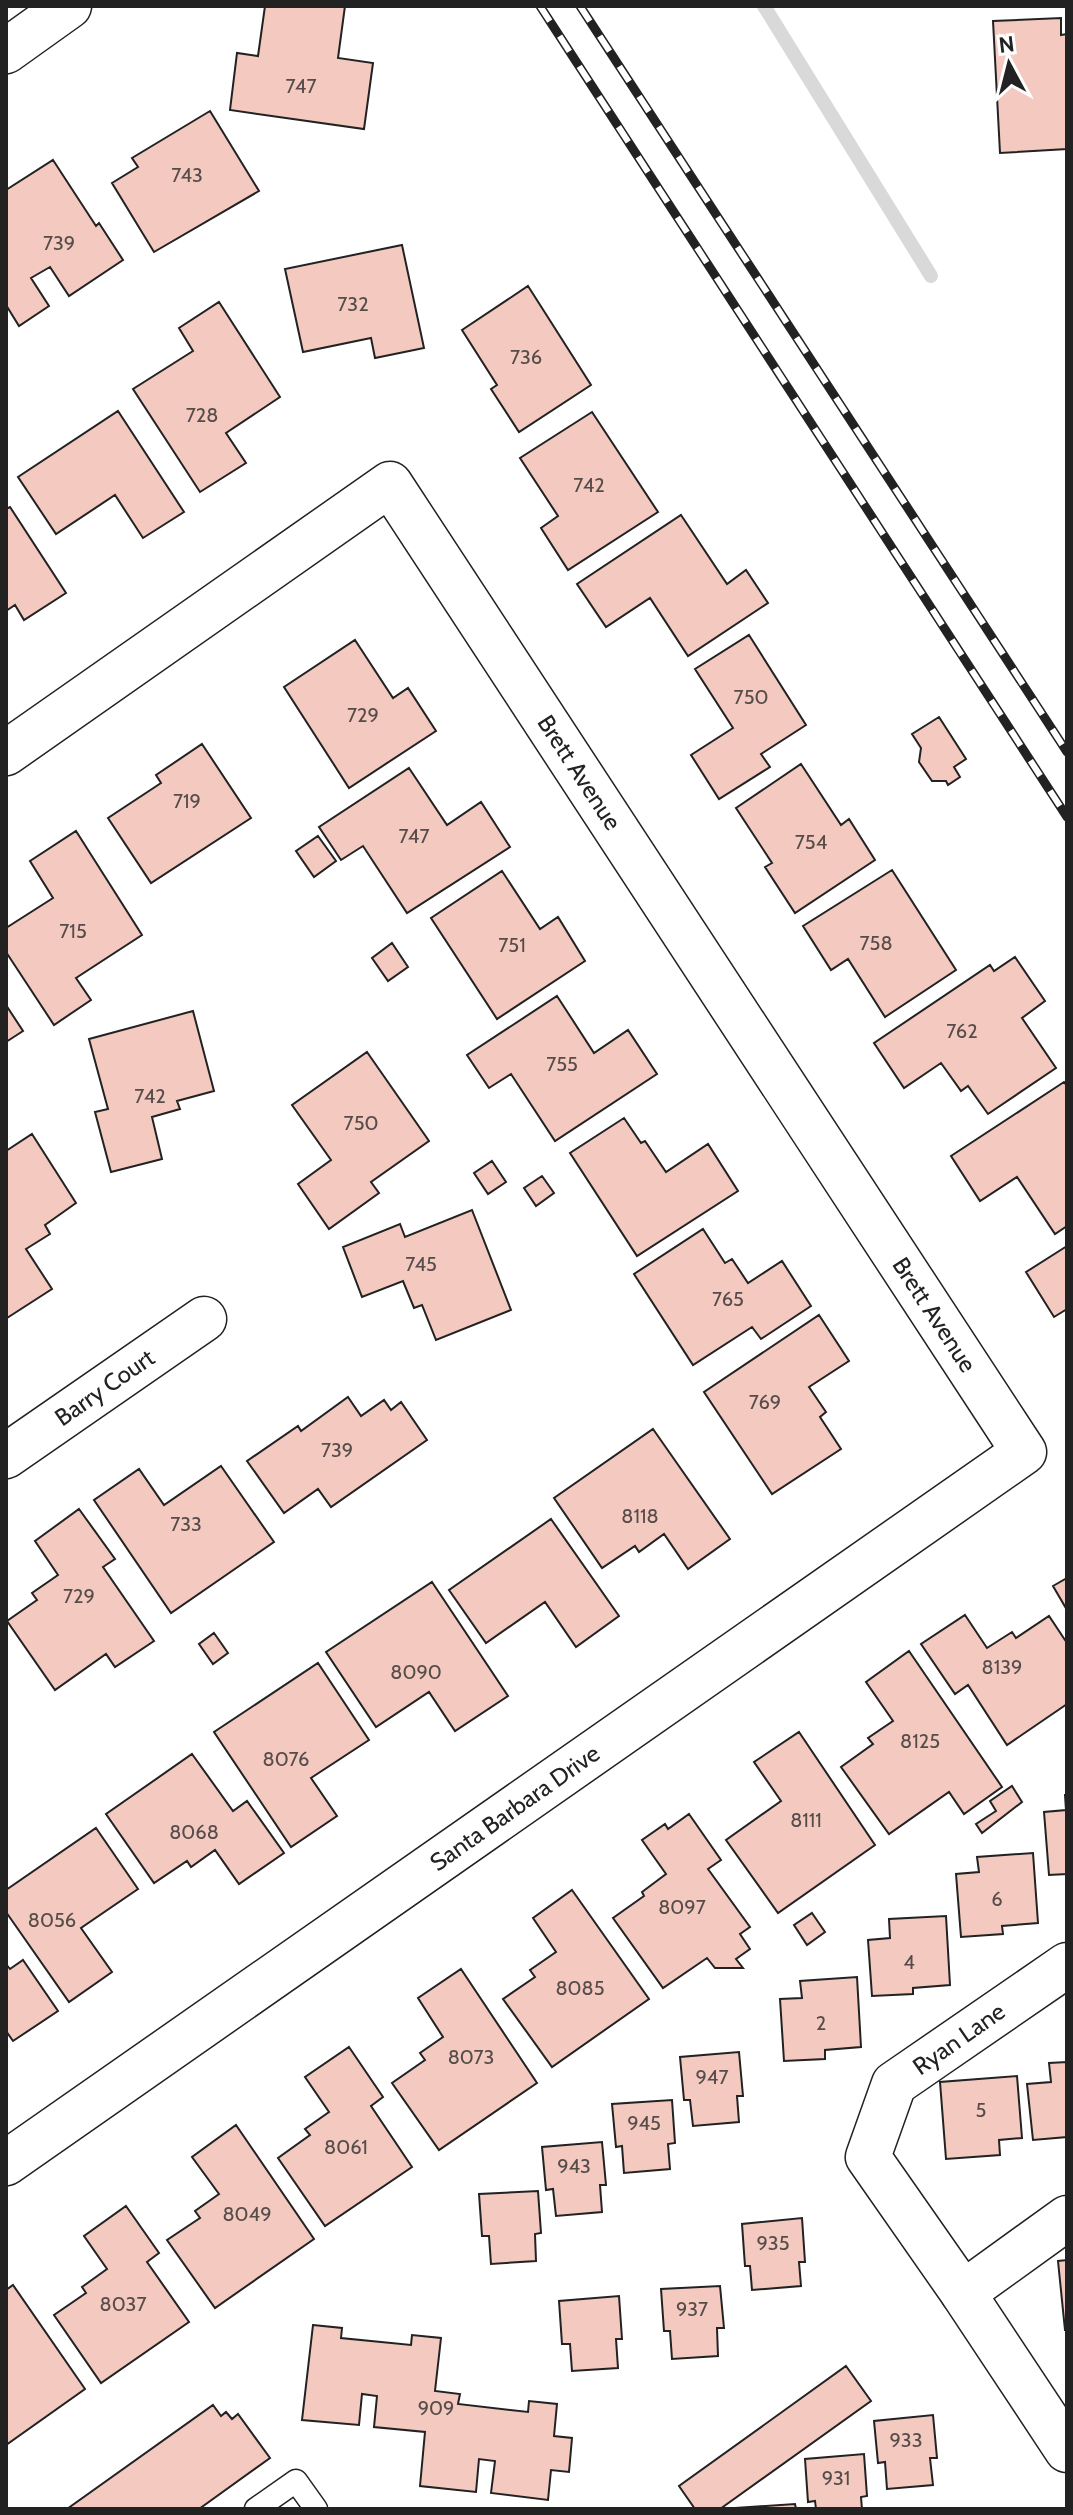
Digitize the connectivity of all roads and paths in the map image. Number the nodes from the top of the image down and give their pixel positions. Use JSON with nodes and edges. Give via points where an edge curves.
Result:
{"nodes":[{"id":1,"x":69,"y":6,"type":"edge"},
{"id":2,"x":6,"y":51,"type":"edge"},
{"id":3,"x":6,"y":753,"type":"edge"},
{"id":4,"x":204,"y":1319,"type":"dead end"},
{"id":5,"x":1024,"y":1452,"type":"joint"},
{"id":6,"x":6,"y":1456,"type":"edge"},
{"id":7,"x":1067,"y":1965,"type":"edge"},
{"id":8,"x":6,"y":2163,"type":"edge"},
{"id":9,"x":1067,"y":2218,"type":"edge"},
{"id":10,"x":963,"y":2293,"type":"junction"},
{"id":11,"x":1067,"y":2450,"type":"edge"},
{"id":12,"x":256,"y":2509,"type":"edge"},
{"id":13,"x":316,"y":2509,"type":"edge"}],
"edges":[{"from":1,"to":2,"type":"street"},
{"from":3,"to":5,"type":"street","name":"Brett Avenue","via":[[390,484]]},
{"from":4,"to":6,"type":"street","name":"Barry Court"},
{"from":5,"to":8,"type":"street","name":"Santa Barbara Drive"},
{"from":7,"to":10,"type":"street","name":"Ryan Lane","via":[[894,2084],[868,2157]]},
{"from":9,"to":10,"type":"street"},
{"from":10,"to":11,"type":"street","name":"Ryan Lane"},
{"from":12,"to":13,"type":"lane","via":[[296,2481]]}]}
